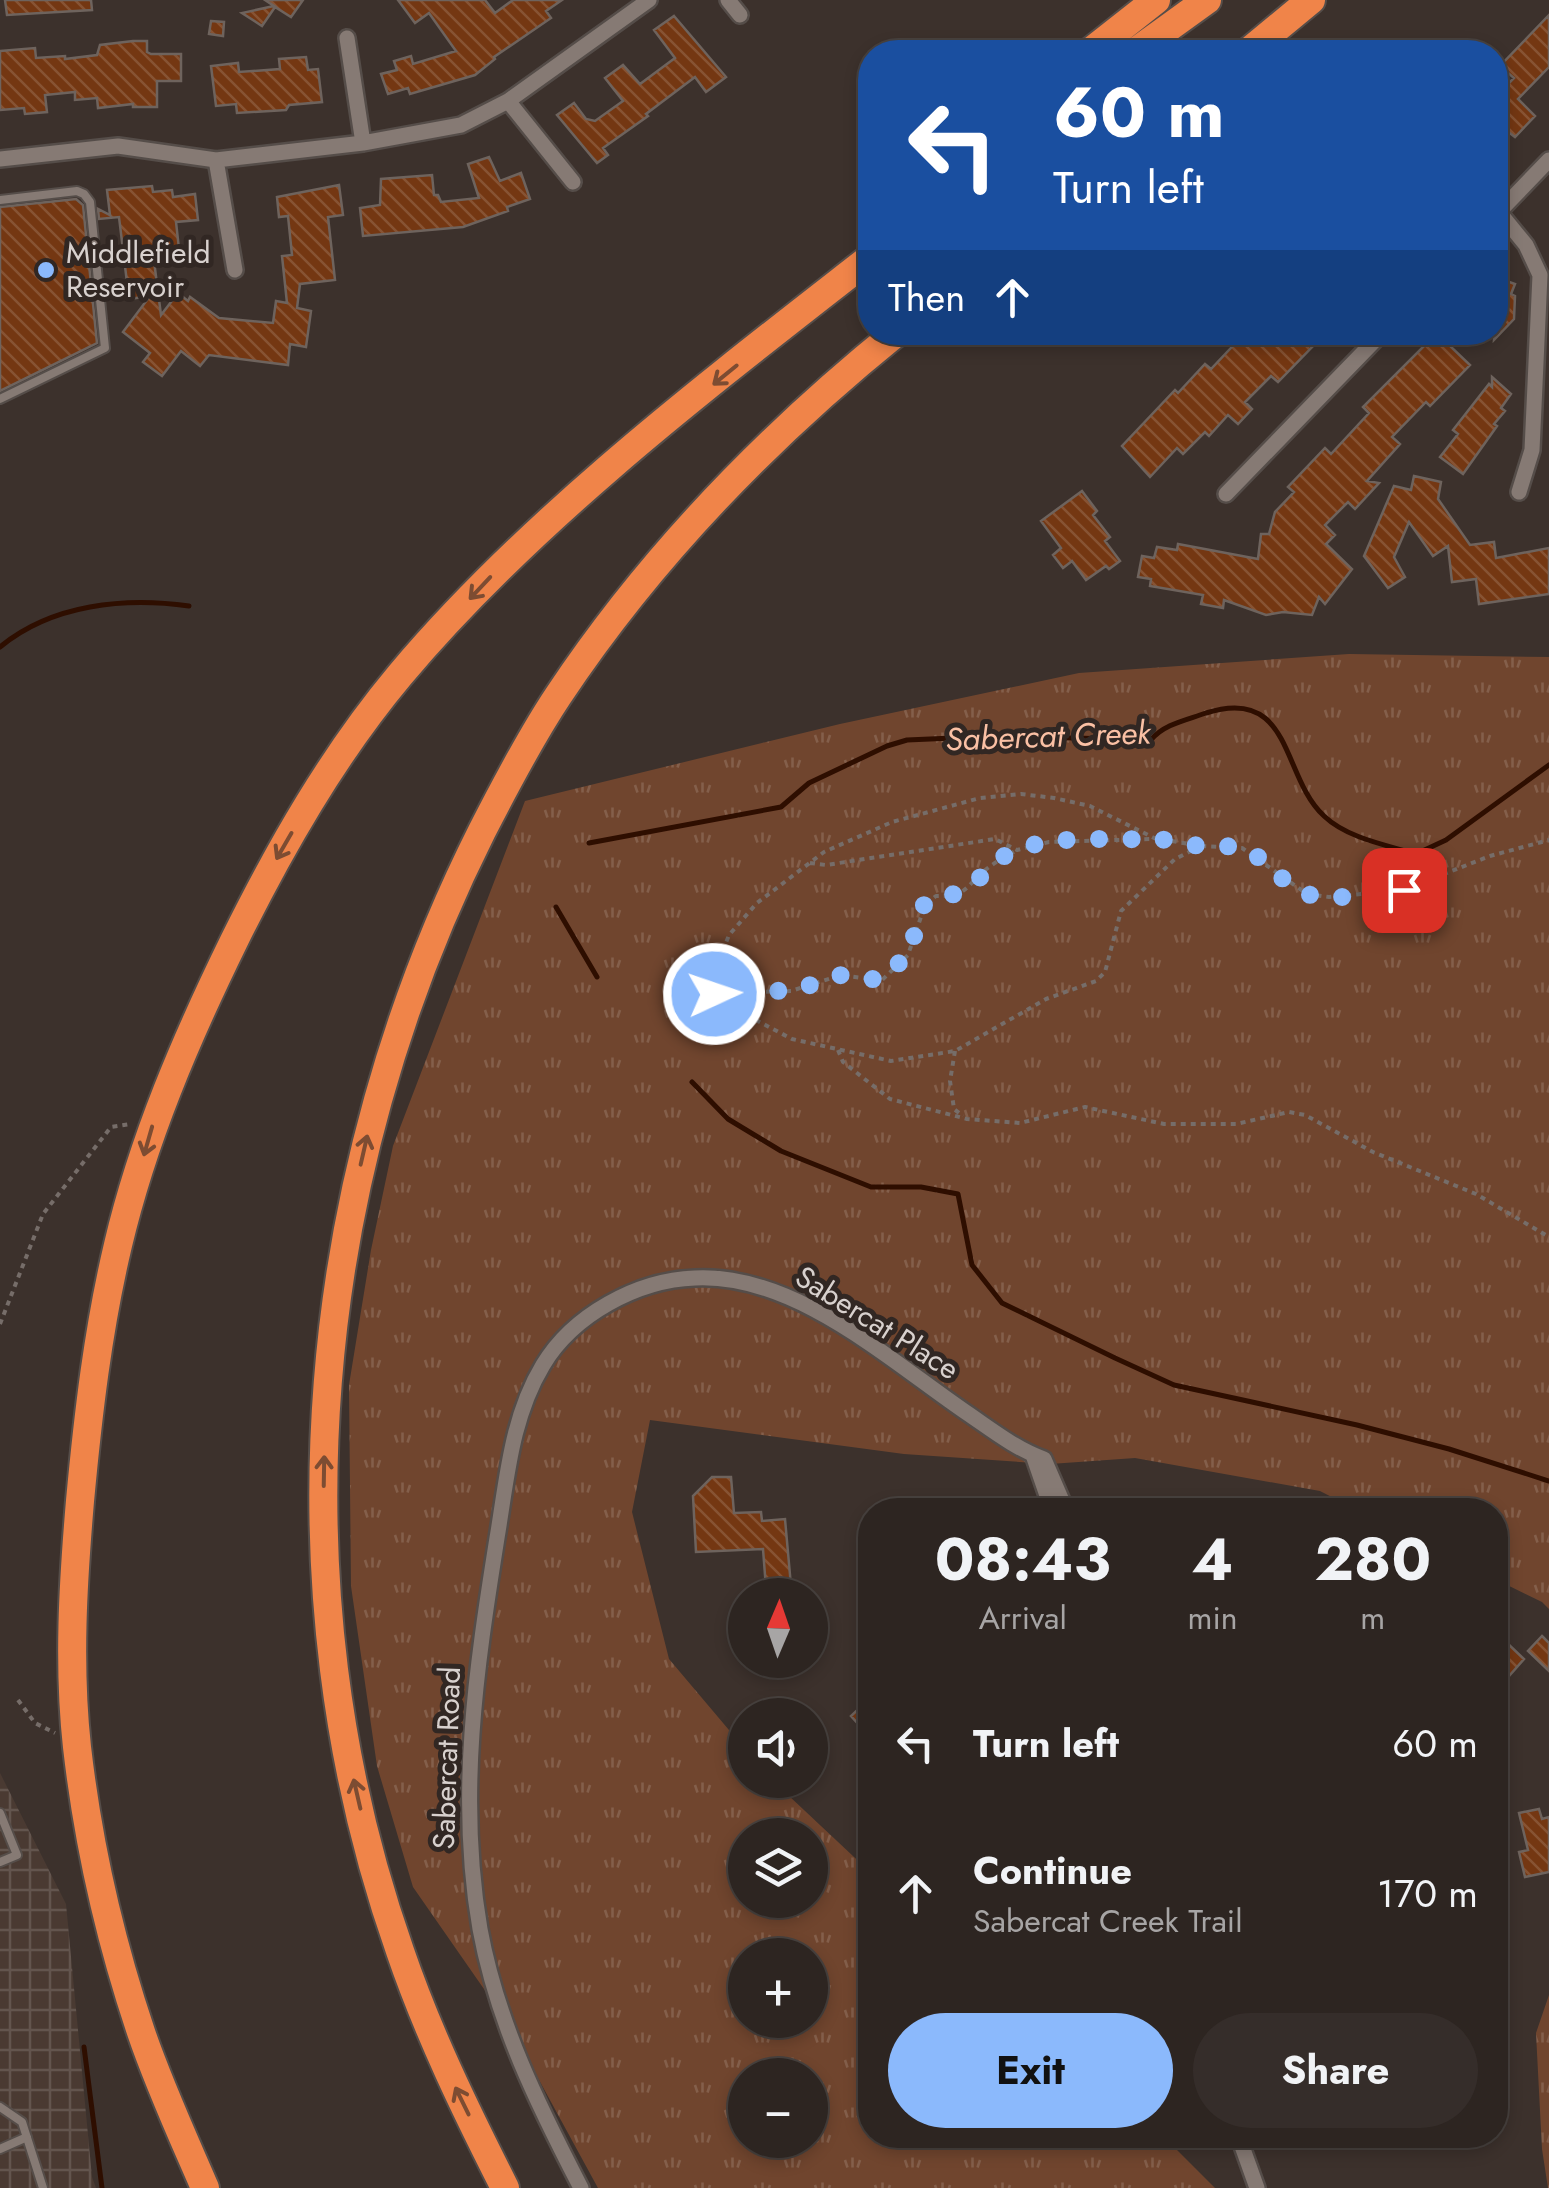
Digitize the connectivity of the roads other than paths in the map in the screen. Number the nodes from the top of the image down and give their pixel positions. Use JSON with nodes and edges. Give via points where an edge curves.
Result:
{"nodes":[{"id":1,"x":650,"y":0,"type":"edge"},
{"id":2,"x":728,"y":0,"type":"edge"},
{"id":3,"x":1156,"y":0,"type":"edge"},
{"id":4,"x":1207,"y":0,"type":"edge"},
{"id":5,"x":1311,"y":0,"type":"edge"},
{"id":6,"x":740,"y":15,"type":"dead end"},
{"id":7,"x":347,"y":38,"type":"dead end"},
{"id":8,"x":1105,"y":40,"type":"edge"},
{"id":9,"x":1152,"y":40,"type":"edge"},
{"id":10,"x":1263,"y":40,"type":"edge"},
{"id":11,"x":508,"y":101,"type":"junction"},
{"id":12,"x":363,"y":143,"type":"junction"},
{"id":13,"x":0,"y":159,"type":"edge"},
{"id":14,"x":216,"y":160,"type":"junction"},
{"id":15,"x":1549,"y":160,"type":"edge"},
{"id":16,"x":573,"y":182,"type":"dead end"},
{"id":17,"x":0,"y":200,"type":"edge"},
{"id":18,"x":1508,"y":203,"type":"edge"},
{"id":19,"x":1508,"y":226,"type":"edge"},
{"id":20,"x":858,"y":259,"type":"edge"},
{"id":21,"x":858,"y":267,"type":"edge"},
{"id":22,"x":236,"y":270,"type":"dead end"},
{"id":23,"x":800,"y":313,"type":"junction"},
{"id":24,"x":882,"y":345,"type":"edge"},
{"id":25,"x":1369,"y":345,"type":"edge"},
{"id":26,"x":0,"y":399,"type":"edge"},
{"id":27,"x":1519,"y":492,"type":"dead end"},
{"id":28,"x":1226,"y":494,"type":"dead end"},
{"id":29,"x":514,"y":1433,"type":"joint"},
{"id":30,"x":1039,"y":1457,"type":"junction"},
{"id":31,"x":1049,"y":1498,"type":"edge"},
{"id":32,"x":1060,"y":1498,"type":"edge"},
{"id":33,"x":0,"y":1813,"type":"edge"},
{"id":34,"x":0,"y":1862,"type":"edge"},
{"id":35,"x":0,"y":2107,"type":"edge"},
{"id":36,"x":27,"y":2137,"type":"junction"},
{"id":37,"x":0,"y":2148,"type":"edge"},
{"id":38,"x":1243,"y":2148,"type":"edge"},
{"id":39,"x":43,"y":2188,"type":"edge"},
{"id":40,"x":205,"y":2188,"type":"edge"},
{"id":41,"x":505,"y":2188,"type":"edge"},
{"id":42,"x":581,"y":2188,"type":"edge"},
{"id":43,"x":1257,"y":2188,"type":"edge"}],
"edges":[{"from":1,"to":11,"type":"street"},
{"from":2,"to":6,"type":"street"},
{"from":3,"to":8,"type":"highway"},
{"from":4,"to":9,"type":"highway"},
{"from":5,"to":10,"type":"highway"},
{"from":7,"to":12,"type":"street"},
{"from":11,"to":12,"type":"street","via":[[461,125]]},
{"from":11,"to":16,"type":"street"},
{"from":12,"to":14,"type":"street"},
{"from":13,"to":14,"type":"street","via":[[118,146]]},
{"from":14,"to":22,"type":"street"},
{"from":15,"to":18,"type":"street"},
{"from":17,"to":26,"type":"lane","via":[[77,192],[90,202],[105,348]]},
{"from":19,"to":27,"type":"street","via":[[1540,275],[1532,450]]},
{"from":20,"to":23,"type":"highway"},
{"from":21,"to":23,"type":"highway"},
{"from":23,"to":40,"type":"highway","one_way":true,"via":[[502,564],[399,676],[318,786],[257,894],[154,1120],[118,1245],[95,1369],[71,1606],[77,1744],[112,1934],[142,2035]]},
{"from":41,"to":24,"type":"highway","one_way":true,"via":[[435,2044],[398,1947],[348,1752],[332,1639],[323,1472],[335,1306],[352,1198],[404,1009],[445,906],[557,697],[698,514]]},
{"from":25,"to":28,"type":"street"},
{"from":29,"to":30,"type":"street","name":"Sabercat Place","via":[[546,1360],[607,1304],[647,1287],[735,1278],[824,1315]]},
{"from":29,"to":42,"type":"street","name":"Sabercat Road","via":[[471,1721],[471,1865],[481,1931],[517,2057]]},
{"from":30,"to":31,"type":"street"},
{"from":30,"to":32,"type":"street"},
{"from":33,"to":34,"type":"lane","via":[[17,1855]]},
{"from":35,"to":36,"type":"lane","via":[[22,2122]]},
{"from":36,"to":37,"type":"lane"},
{"from":36,"to":39,"type":"lane"},
{"from":38,"to":43,"type":"street"}]}
